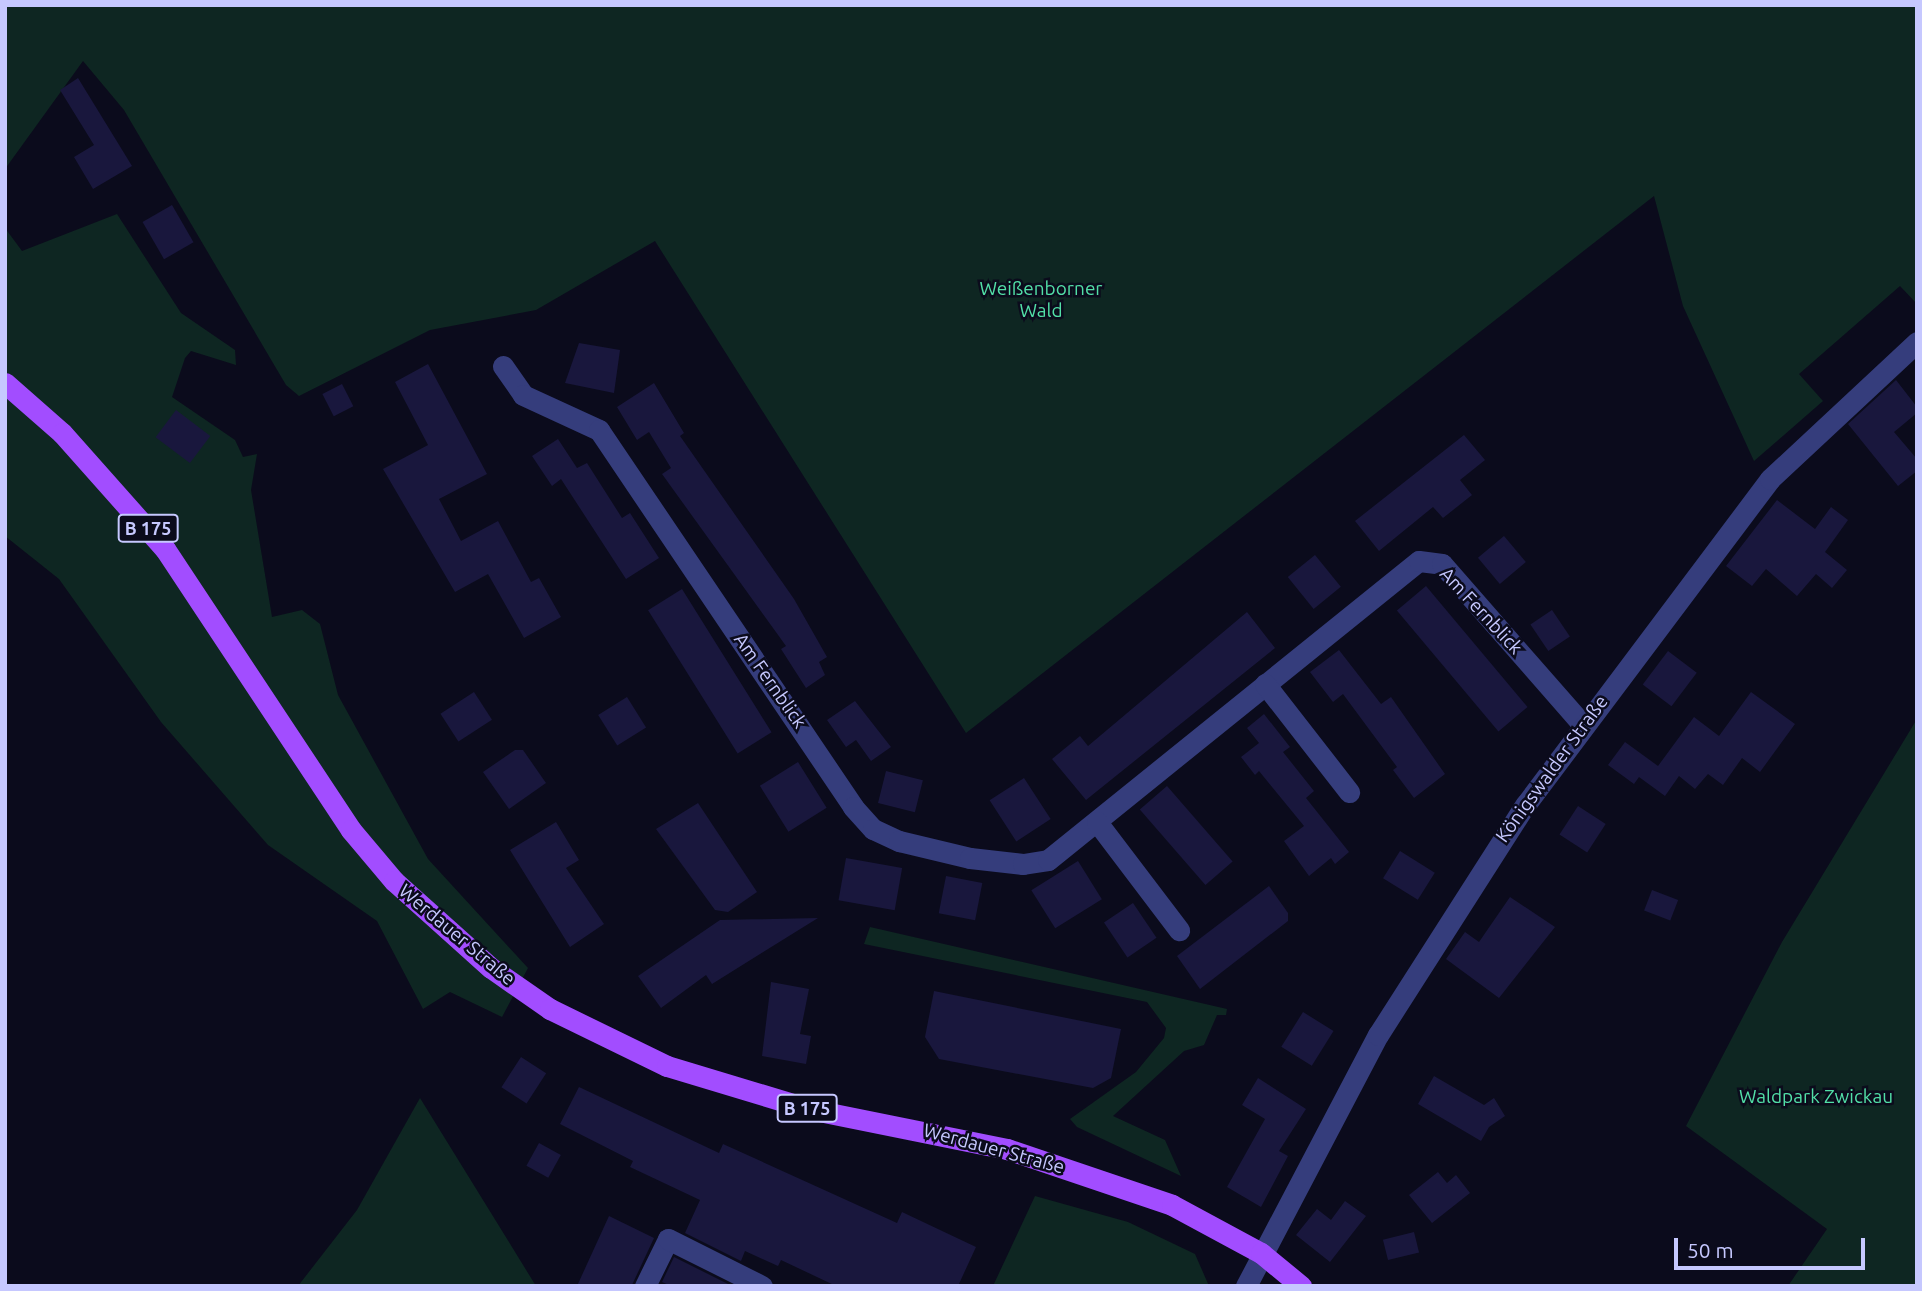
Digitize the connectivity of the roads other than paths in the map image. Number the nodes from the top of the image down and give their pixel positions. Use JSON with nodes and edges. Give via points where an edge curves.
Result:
{"nodes":[{"id":1,"x":1917,"y":342,"type":"edge"},
{"id":2,"x":503,"y":366,"type":"dead end"},
{"id":3,"x":5,"y":383,"type":"edge"},
{"id":4,"x":1265,"y":684,"type":"junction"},
{"id":5,"x":1583,"y":725,"type":"junction"},
{"id":6,"x":1349,"y":792,"type":"dead end"},
{"id":7,"x":1097,"y":822,"type":"junction"},
{"id":8,"x":1179,"y":930,"type":"dead end"},
{"id":9,"x":1261,"y":1253,"type":"junction"},
{"id":10,"x":645,"y":1286,"type":"edge"},
{"id":11,"x":762,"y":1286,"type":"edge"},
{"id":12,"x":1246,"y":1286,"type":"edge"},
{"id":13,"x":1301,"y":1286,"type":"edge"}],
"edges":[{"from":1,"to":5,"type":"street","name":"Königswalder Straße","via":[[1770,479]]},
{"from":2,"to":7,"type":"street","name":"Am Fernblick","via":[[523,395],[600,430],[853,807],[873,829],[899,841],[971,858],[1023,864],[1048,860]]},
{"from":3,"to":9,"type":"main road","name":"Werdauer Straße","number":"B 175","via":[[62,433],[165,548],[308,770],[394,881],[491,968],[550,1009],[645,1057],[738,1091],[1046,1160],[1172,1205]]},
{"from":4,"to":5,"type":"street","name":"Am Fernblick","via":[[1419,561],[1442,564]]},
{"from":4,"to":6,"type":"street"},
{"from":4,"to":7,"type":"street","name":"Am Fernblick"},
{"from":5,"to":9,"type":"street","name":"Königswalder Straße","via":[[1497,845],[1378,1035]]},
{"from":7,"to":8,"type":"street"},
{"from":9,"to":12,"type":"street","name":"Königswalder Straße"},
{"from":9,"to":13,"type":"main road","name":"Werdauer Straße","number":"B 175"},
{"from":10,"to":11,"type":"street","via":[[668,1239]]}]}
